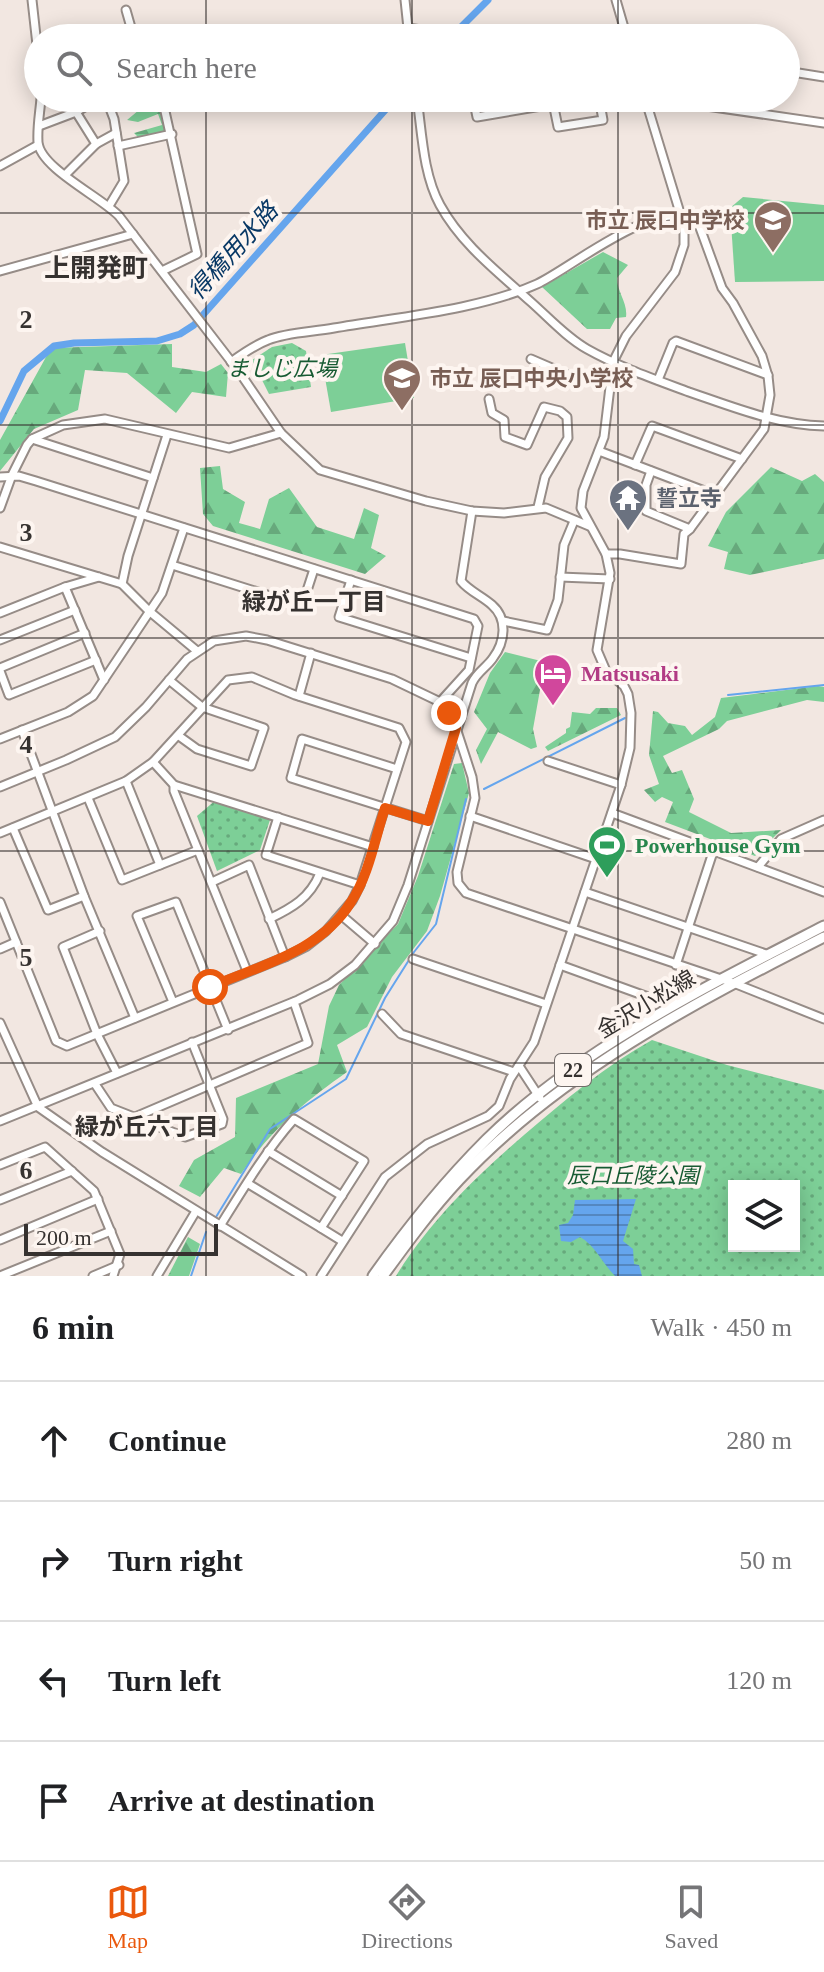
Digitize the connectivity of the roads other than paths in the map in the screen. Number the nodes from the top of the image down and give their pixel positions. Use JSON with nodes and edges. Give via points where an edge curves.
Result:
{"nodes":[{"id":1,"x":32,"y":0,"type":"edge"},
{"id":2,"x":405,"y":0,"type":"edge"},
{"id":3,"x":616,"y":0,"type":"edge"},
{"id":4,"x":126,"y":10,"type":"dead end"},
{"id":5,"x":35,"y":24,"type":"edge"},
{"id":6,"x":130,"y":24,"type":"edge"},
{"id":7,"x":408,"y":24,"type":"edge"},
{"id":8,"x":623,"y":24,"type":"edge"},
{"id":9,"x":800,"y":73,"type":"edge"},
{"id":10,"x":824,"y":77,"type":"edge"},
{"id":11,"x":40,"y":112,"type":"edge"},
{"id":12,"x":76,"y":112,"type":"joint"},
{"id":13,"x":110,"y":112,"type":"edge"},
{"id":14,"x":166,"y":112,"type":"edge"},
{"id":15,"x":419,"y":112,"type":"edge"},
{"id":16,"x":476,"y":112,"type":"edge"},
{"id":17,"x":501,"y":112,"type":"edge"},
{"id":18,"x":555,"y":112,"type":"edge"},
{"id":19,"x":602,"y":112,"type":"edge"},
{"id":20,"x":649,"y":112,"type":"edge"},
{"id":21,"x":748,"y":112,"type":"edge"},
{"id":22,"x":824,"y":123,"type":"edge"},
{"id":23,"x":39,"y":126,"type":"junction"},
{"id":24,"x":116,"y":133,"type":"junction"},
{"id":25,"x":172,"y":134,"type":"junction"},
{"id":26,"x":96,"y":144,"type":"junction"},
{"id":27,"x":38,"y":145,"type":"junction"},
{"id":28,"x":118,"y":146,"type":"junction"},
{"id":29,"x":0,"y":166,"type":"edge"},
{"id":30,"x":65,"y":175,"type":"junction"},
{"id":31,"x":109,"y":206,"type":"junction"},
{"id":32,"x":680,"y":213,"type":"junction"},
{"id":33,"x":133,"y":234,"type":"junction"},
{"id":34,"x":0,"y":271,"type":"edge"},
{"id":35,"x":162,"y":271,"type":"junction"},
{"id":36,"x":519,"y":291,"type":"junction"},
{"id":37,"x":531,"y":359,"type":"dead end"},
{"id":38,"x":231,"y":362,"type":"junction"},
{"id":39,"x":613,"y":362,"type":"junction"},
{"id":40,"x":768,"y":376,"type":"junction"},
{"id":41,"x":658,"y":380,"type":"junction"},
{"id":42,"x":609,"y":383,"type":"junction"},
{"id":43,"x":489,"y":399,"type":"dead end"},
{"id":44,"x":767,"y":418,"type":"junction"},
{"id":45,"x":824,"y":426,"type":"edge"},
{"id":46,"x":281,"y":433,"type":"junction"},
{"id":47,"x":167,"y":435,"type":"junction"},
{"id":48,"x":32,"y":439,"type":"junction"},
{"id":49,"x":599,"y":451,"type":"junction"},
{"id":50,"x":742,"y":459,"type":"junction"},
{"id":51,"x":635,"y":465,"type":"junction"},
{"id":52,"x":651,"y":471,"type":"junction"},
{"id":53,"x":12,"y":475,"type":"junction"},
{"id":54,"x":0,"y":477,"type":"edge"},
{"id":55,"x":153,"y":478,"type":"junction"},
{"id":56,"x":715,"y":495,"type":"junction"},
{"id":57,"x":538,"y":507,"type":"junction"},
{"id":58,"x":0,"y":508,"type":"edge"},
{"id":59,"x":472,"y":511,"type":"junction"},
{"id":60,"x":141,"y":515,"type":"junction"},
{"id":61,"x":574,"y":521,"type":"junction"},
{"id":62,"x":589,"y":526,"type":"junction"},
{"id":63,"x":184,"y":528,"type":"junction"},
{"id":64,"x":690,"y":529,"type":"junction"},
{"id":65,"x":0,"y":547,"type":"edge"},
{"id":66,"x":606,"y":554,"type":"junction"},
{"id":67,"x":172,"y":565,"type":"junction"},
{"id":68,"x":314,"y":569,"type":"junction"},
{"id":69,"x":101,"y":577,"type":"junction"},
{"id":70,"x":560,"y":577,"type":"junction"},
{"id":71,"x":610,"y":579,"type":"junction"},
{"id":72,"x":351,"y":580,"type":"junction"},
{"id":73,"x":122,"y":584,"type":"junction"},
{"id":74,"x":65,"y":587,"type":"junction"},
{"id":75,"x":75,"y":610,"type":"junction"},
{"id":76,"x":149,"y":611,"type":"junction"},
{"id":77,"x":0,"y":613,"type":"edge"},
{"id":78,"x":503,"y":621,"type":"junction"},
{"id":79,"x":85,"y":633,"type":"junction"},
{"id":80,"x":0,"y":640,"type":"edge"},
{"id":81,"x":197,"y":651,"type":"junction"},
{"id":82,"x":311,"y":653,"type":"junction"},
{"id":83,"x":471,"y":658,"type":"junction"},
{"id":84,"x":96,"y":660,"type":"junction"},
{"id":85,"x":0,"y":670,"type":"edge"},
{"id":86,"x":104,"y":680,"type":"junction"},
{"id":87,"x":169,"y":680,"type":"junction"},
{"id":88,"x":299,"y":696,"type":"junction"},
{"id":89,"x":440,"y":702,"type":"junction"},
{"id":90,"x":202,"y":707,"type":"junction"},
{"id":91,"x":456,"y":728,"type":"junction"},
{"id":92,"x":22,"y":730,"type":"junction"},
{"id":93,"x":179,"y":736,"type":"junction"},
{"id":94,"x":0,"y":739,"type":"edge"},
{"id":95,"x":548,"y":761,"type":"dead end"},
{"id":96,"x":153,"y":762,"type":"junction"},
{"id":97,"x":397,"y":769,"type":"junction"},
{"id":98,"x":38,"y":772,"type":"junction"},
{"id":99,"x":126,"y":781,"type":"junction"},
{"id":100,"x":174,"y":785,"type":"junction"},
{"id":101,"x":621,"y":785,"type":"junction"},
{"id":102,"x":0,"y":787,"type":"edge"},
{"id":103,"x":88,"y":798,"type":"junction"},
{"id":104,"x":385,"y":808,"type":"junction"},
{"id":105,"x":51,"y":812,"type":"junction"},
{"id":106,"x":612,"y":813,"type":"junction"},
{"id":107,"x":470,"y":816,"type":"junction"},
{"id":108,"x":278,"y":817,"type":"junction"},
{"id":109,"x":824,"y":820,"type":"edge"},
{"id":110,"x":428,"y":821,"type":"junction"},
{"id":111,"x":13,"y":828,"type":"junction"},
{"id":112,"x":0,"y":833,"type":"edge"},
{"id":113,"x":373,"y":847,"type":"junction"},
{"id":114,"x":198,"y":850,"type":"junction"},
{"id":115,"x":713,"y":852,"type":"junction"},
{"id":116,"x":596,"y":859,"type":"junction"},
{"id":117,"x":160,"y":865,"type":"junction"},
{"id":118,"x":758,"y":867,"type":"junction"},
{"id":119,"x":320,"y":873,"type":"junction"},
{"id":120,"x":212,"y":882,"type":"junction"},
{"id":121,"x":360,"y":885,"type":"junction"},
{"id":122,"x":585,"y":892,"type":"junction"},
{"id":123,"x":824,"y":892,"type":"edge"},
{"id":124,"x":84,"y":896,"type":"junction"},
{"id":125,"x":0,"y":902,"type":"edge"},
{"id":126,"x":341,"y":915,"type":"junction"},
{"id":127,"x":269,"y":919,"type":"junction"},
{"id":128,"x":824,"y":926,"type":"edge"},
{"id":129,"x":688,"y":927,"type":"junction"},
{"id":130,"x":572,"y":929,"type":"junction"},
{"id":131,"x":100,"y":931,"type":"junction"},
{"id":132,"x":824,"y":937,"type":"edge"},
{"id":133,"x":16,"y":942,"type":"junction"},
{"id":134,"x":375,"y":944,"type":"junction"},
{"id":135,"x":0,"y":949,"type":"edge"},
{"id":136,"x":769,"y":955,"type":"junction"},
{"id":137,"x":285,"y":957,"type":"junction"},
{"id":138,"x":413,"y":959,"type":"dead end"},
{"id":139,"x":560,"y":965,"type":"junction"},
{"id":140,"x":676,"y":965,"type":"junction"},
{"id":141,"x":247,"y":971,"type":"junction"},
{"id":142,"x":721,"y":980,"type":"junction"},
{"id":143,"x":736,"y":984,"type":"junction"},
{"id":144,"x":210,"y":987,"type":"junction"},
{"id":145,"x":173,"y":1002,"type":"junction"},
{"id":146,"x":294,"y":1002,"type":"junction"},
{"id":147,"x":546,"y":1004,"type":"junction"},
{"id":148,"x":673,"y":1006,"type":"junction"},
{"id":149,"x":382,"y":1014,"type":"dead end"},
{"id":150,"x":135,"y":1018,"type":"junction"},
{"id":151,"x":824,"y":1019,"type":"edge"},
{"id":152,"x":1,"y":1028,"type":"edge"},
{"id":153,"x":228,"y":1030,"type":"junction"},
{"id":154,"x":97,"y":1034,"type":"junction"},
{"id":155,"x":192,"y":1042,"type":"junction"},
{"id":156,"x":517,"y":1069,"type":"junction"},
{"id":157,"x":117,"y":1073,"type":"junction"},
{"id":158,"x":95,"y":1084,"type":"junction"},
{"id":159,"x":209,"y":1084,"type":"junction"},
{"id":160,"x":541,"y":1100,"type":"junction"},
{"id":161,"x":38,"y":1107,"type":"junction"},
{"id":162,"x":135,"y":1117,"type":"junction"},
{"id":163,"x":0,"y":1121,"type":"edge"},
{"id":164,"x":268,"y":1151,"type":"junction"},
{"id":165,"x":0,"y":1165,"type":"edge"},
{"id":166,"x":72,"y":1171,"type":"junction"},
{"id":167,"x":247,"y":1183,"type":"junction"},
{"id":168,"x":342,"y":1196,"type":"junction"},
{"id":169,"x":98,"y":1199,"type":"junction"},
{"id":170,"x":0,"y":1200,"type":"edge"},
{"id":171,"x":196,"y":1211,"type":"junction"},
{"id":172,"x":220,"y":1226,"type":"junction"},
{"id":173,"x":321,"y":1228,"type":"junction"},
{"id":174,"x":111,"y":1231,"type":"junction"},
{"id":175,"x":0,"y":1240,"type":"edge"},
{"id":176,"x":342,"y":1241,"type":"junction"},
{"id":177,"x":119,"y":1265,"type":"junction"},
{"id":178,"x":18,"y":1273,"type":"edge"},
{"id":179,"x":0,"y":1276,"type":"edge"},
{"id":180,"x":93,"y":1276,"type":"edge"},
{"id":181,"x":113,"y":1276,"type":"edge"},
{"id":182,"x":157,"y":1276,"type":"edge"},
{"id":183,"x":302,"y":1276,"type":"edge"},
{"id":184,"x":321,"y":1276,"type":"edge"},
{"id":185,"x":373,"y":1276,"type":"edge"},
{"id":186,"x":383,"y":1276,"type":"edge"}],
"edges":[{"from":1,"to":5,"type":"street"},
{"from":2,"to":7,"type":"street"},
{"from":3,"to":8,"type":"street"},
{"from":4,"to":6,"type":"street"},
{"from":9,"to":10,"type":"street"},
{"from":11,"to":23,"type":"street"},
{"from":12,"to":23,"type":"street"},
{"from":12,"to":26,"type":"street"},
{"from":13,"to":24,"type":"street"},
{"from":14,"to":25,"type":"street"},
{"from":15,"to":36,"type":"street","via":[[438,202],[456,232]]},
{"from":16,"to":17,"type":"street","via":[[477,117]]},
{"from":18,"to":19,"type":"street","via":[[558,127],[603,120]]},
{"from":20,"to":32,"type":"street"},
{"from":21,"to":22,"type":"street"},
{"from":23,"to":27,"type":"street"},
{"from":24,"to":26,"type":"street"},
{"from":24,"to":28,"type":"street"},
{"from":25,"to":28,"type":"street"},
{"from":25,"to":35,"type":"street","via":[[197,254]]},
{"from":26,"to":30,"type":"street"},
{"from":27,"to":29,"type":"street"},
{"from":27,"to":30,"type":"street"},
{"from":28,"to":31,"type":"street","via":[[124,181]]},
{"from":30,"to":31,"type":"street"},
{"from":31,"to":33,"type":"street"},
{"from":32,"to":36,"type":"street","via":[[634,227]]},
{"from":32,"to":39,"type":"street","via":[[680,263]]},
{"from":32,"to":40,"type":"street","via":[[699,225],[722,288]]},
{"from":33,"to":34,"type":"street"},
{"from":33,"to":35,"type":"street"},
{"from":35,"to":38,"type":"street"},
{"from":36,"to":38,"type":"street","via":[[270,339]]},
{"from":36,"to":39,"type":"street","via":[[585,348]]},
{"from":37,"to":42,"type":"street","via":[[575,378]]},
{"from":38,"to":46,"type":"street"},
{"from":39,"to":41,"type":"street"},
{"from":39,"to":42,"type":"street"},
{"from":40,"to":41,"type":"street","via":[[676,341]]},
{"from":40,"to":44,"type":"street"},
{"from":41,"to":44,"type":"street"},
{"from":42,"to":49,"type":"street"},
{"from":43,"to":57,"type":"street","via":[[492,413],[504,420],[505,437],[527,445],[544,407],[567,417],[568,438],[545,477]]},
{"from":44,"to":45,"type":"street"},
{"from":44,"to":50,"type":"street"},
{"from":46,"to":47,"type":"street","via":[[229,448]]},
{"from":46,"to":59,"type":"street","via":[[310,463],[333,476]]},
{"from":47,"to":48,"type":"street","via":[[105,419],[63,425]]},
{"from":47,"to":55,"type":"street"},
{"from":48,"to":53,"type":"street"},
{"from":48,"to":55,"type":"street"},
{"from":49,"to":51,"type":"street"},
{"from":49,"to":62,"type":"street","via":[[583,491],[581,508]]},
{"from":50,"to":51,"type":"street","via":[[652,426]]},
{"from":50,"to":56,"type":"street"},
{"from":51,"to":52,"type":"street"},
{"from":52,"to":56,"type":"street"},
{"from":52,"to":64,"type":"street","via":[[646,511]]},
{"from":53,"to":54,"type":"street"},
{"from":53,"to":58,"type":"street"},
{"from":53,"to":60,"type":"street"},
{"from":55,"to":60,"type":"street"},
{"from":56,"to":64,"type":"street"},
{"from":57,"to":59,"type":"street"},
{"from":57,"to":61,"type":"street","via":[[557,510]]},
{"from":59,"to":78,"type":"street","via":[[461,581],[499,611]]},
{"from":60,"to":63,"type":"street"},
{"from":60,"to":73,"type":"street"},
{"from":61,"to":62,"type":"street"},
{"from":61,"to":70,"type":"street"},
{"from":62,"to":66,"type":"street"},
{"from":63,"to":67,"type":"street"},
{"from":63,"to":68,"type":"street"},
{"from":64,"to":66,"type":"street","via":[[684,534],[681,564]]},
{"from":65,"to":69,"type":"street"},
{"from":66,"to":71,"type":"street"},
{"from":67,"to":68,"type":"street","via":[[302,606]]},
{"from":67,"to":76,"type":"street"},
{"from":68,"to":72,"type":"street"},
{"from":69,"to":73,"type":"street"},
{"from":69,"to":74,"type":"street"},
{"from":70,"to":71,"type":"street"},
{"from":70,"to":78,"type":"street","via":[[547,630]]},
{"from":71,"to":101,"type":"street","via":[[597,650],[606,671],[628,694],[630,748]]},
{"from":72,"to":83,"type":"street","via":[[474,619],[478,626]]},
{"from":72,"to":83,"type":"street","via":[[339,617]]},
{"from":73,"to":76,"type":"street"},
{"from":74,"to":75,"type":"street"},
{"from":74,"to":77,"type":"street"},
{"from":75,"to":79,"type":"street"},
{"from":75,"to":80,"type":"street"},
{"from":76,"to":81,"type":"street"},
{"from":76,"to":86,"type":"street"},
{"from":78,"to":91,"type":"street","via":[[499,647],[476,675]]},
{"from":79,"to":84,"type":"street"},
{"from":79,"to":85,"type":"street"},
{"from":81,"to":82,"type":"street","via":[[214,641],[246,636]]},
{"from":81,"to":87,"type":"street"},
{"from":82,"to":88,"type":"street"},
{"from":82,"to":89,"type":"street","via":[[392,679]]},
{"from":83,"to":89,"type":"street","via":[[469,670]]},
{"from":84,"to":85,"type":"street","via":[[9,695]]},
{"from":84,"to":86,"type":"street"},
{"from":86,"to":92,"type":"street","via":[[84,704]]},
{"from":87,"to":90,"type":"street"},
{"from":87,"to":98,"type":"street","via":[[115,737]]},
{"from":88,"to":90,"type":"street","via":[[252,677],[241,678],[228,680]]},
{"from":88,"to":97,"type":"street","via":[[399,728],[406,742]]},
{"from":89,"to":91,"type":"street"},
{"from":90,"to":93,"type":"street"},
{"from":90,"to":93,"type":"street","via":[[264,728],[251,766],[197,749]]},
{"from":91,"to":107,"type":"street","via":[[472,777],[475,798]]},
{"from":91,"to":110,"type":"street"},
{"from":92,"to":94,"type":"street"},
{"from":92,"to":98,"type":"street"},
{"from":93,"to":96,"type":"street"},
{"from":95,"to":101,"type":"street"},
{"from":96,"to":99,"type":"street"},
{"from":96,"to":100,"type":"street"},
{"from":97,"to":104,"type":"street"},
{"from":97,"to":104,"type":"street","via":[[302,739],[291,778]]},
{"from":98,"to":102,"type":"street"},
{"from":98,"to":105,"type":"street"},
{"from":99,"to":103,"type":"street"},
{"from":99,"to":117,"type":"street"},
{"from":100,"to":108,"type":"street"},
{"from":100,"to":114,"type":"street"},
{"from":101,"to":106,"type":"street"},
{"from":103,"to":105,"type":"street"},
{"from":103,"to":117,"type":"street","via":[[122,880]]},
{"from":104,"to":110,"type":"street"},
{"from":104,"to":113,"type":"street"},
{"from":105,"to":111,"type":"street"},
{"from":105,"to":124,"type":"street"},
{"from":106,"to":115,"type":"street"},
{"from":106,"to":116,"type":"street"},
{"from":107,"to":116,"type":"street"},
{"from":107,"to":130,"type":"street","via":[[457,872],[466,893]]},
{"from":108,"to":113,"type":"street"},
{"from":108,"to":119,"type":"street","via":[[266,855]]},
{"from":109,"to":118,"type":"street","via":[[781,839]]},
{"from":110,"to":134,"type":"street","via":[[393,921]]},
{"from":111,"to":112,"type":"street"},
{"from":111,"to":124,"type":"street","via":[[48,910]]},
{"from":113,"to":121,"type":"street"},
{"from":114,"to":117,"type":"street"},
{"from":114,"to":120,"type":"street"},
{"from":115,"to":118,"type":"street"},
{"from":115,"to":129,"type":"street"},
{"from":116,"to":122,"type":"street"},
{"from":118,"to":123,"type":"street"},
{"from":119,"to":121,"type":"street"},
{"from":119,"to":127,"type":"street","via":[[314,888],[295,906]]},
{"from":120,"to":127,"type":"street","via":[[249,865]]},
{"from":120,"to":141,"type":"street"},
{"from":121,"to":126,"type":"street"},
{"from":122,"to":129,"type":"street"},
{"from":122,"to":130,"type":"street"},
{"from":124,"to":131,"type":"street"},
{"from":125,"to":133,"type":"street"},
{"from":126,"to":134,"type":"street"},
{"from":126,"to":137,"type":"street","via":[[307,946]]},
{"from":127,"to":137,"type":"street"},
{"from":128,"to":136,"type":"main road","name":"金沢小松線","number":"22"},
{"from":129,"to":136,"type":"street"},
{"from":129,"to":140,"type":"street"},
{"from":130,"to":139,"type":"street"},
{"from":130,"to":140,"type":"street"},
{"from":131,"to":150,"type":"street"},
{"from":131,"to":154,"type":"street","via":[[63,947]]},
{"from":132,"to":143,"type":"main road","name":"金沢小松線","number":"22"},
{"from":133,"to":135,"type":"street"},
{"from":133,"to":154,"type":"street","via":[[56,1041],[67,1046]]},
{"from":134,"to":146,"type":"street","via":[[330,984]]},
{"from":136,"to":142,"type":"main road","name":"金沢小松線","number":"22"},
{"from":137,"to":141,"type":"street"},
{"from":138,"to":147,"type":"street"},
{"from":139,"to":147,"type":"street"},
{"from":139,"to":148,"type":"street"},
{"from":140,"to":142,"type":"street"},
{"from":141,"to":144,"type":"street"},
{"from":142,"to":143,"type":"street"},
{"from":142,"to":148,"type":"main road","name":"金沢小松線","number":"22"},
{"from":143,"to":151,"type":"street"},
{"from":143,"to":160,"type":"main road","name":"金沢小松線","number":"22"},
{"from":144,"to":145,"type":"street"},
{"from":144,"to":145,"type":"street","via":[[176,902],[137,916]]},
{"from":144,"to":153,"type":"street"},
{"from":145,"to":150,"type":"street"},
{"from":146,"to":153,"type":"street"},
{"from":146,"to":159,"type":"street","via":[[308,1043]]},
{"from":147,"to":156,"type":"street","via":[[534,1042]]},
{"from":148,"to":160,"type":"main road","name":"金沢小松線","number":"22"},
{"from":149,"to":156,"type":"street","via":[[401,1034]]},
{"from":150,"to":154,"type":"street"},
{"from":152,"to":161,"type":"street"},
{"from":153,"to":155,"type":"street"},
{"from":154,"to":157,"type":"street"},
{"from":155,"to":157,"type":"street"},
{"from":155,"to":159,"type":"street"},
{"from":156,"to":160,"type":"street"},
{"from":156,"to":176,"type":"street","via":[[499,1106],[488,1116],[427,1144],[385,1177]]},
{"from":157,"to":158,"type":"street"},
{"from":158,"to":161,"type":"street"},
{"from":158,"to":162,"type":"street","via":[[111,1108]]},
{"from":159,"to":162,"type":"street"},
{"from":159,"to":162,"type":"street","via":[[222,1124],[185,1137]]},
{"from":160,"to":185,"type":"main road","name":"金沢小松線","number":"22","via":[[487,1139]]},
{"from":160,"to":186,"type":"main road","name":"金沢小松線","number":"22","via":[[461,1178]]},
{"from":161,"to":163,"type":"street"},
{"from":161,"to":171,"type":"street"},
{"from":164,"to":167,"type":"street"},
{"from":164,"to":168,"type":"street"},
{"from":164,"to":168,"type":"street","via":[[294,1119],[364,1161]]},
{"from":165,"to":166,"type":"street","via":[[45,1147]]},
{"from":166,"to":169,"type":"street"},
{"from":166,"to":170,"type":"street"},
{"from":167,"to":172,"type":"street"},
{"from":167,"to":173,"type":"street"},
{"from":168,"to":173,"type":"street"},
{"from":169,"to":174,"type":"street"},
{"from":169,"to":175,"type":"street"},
{"from":171,"to":172,"type":"street"},
{"from":171,"to":182,"type":"street"},
{"from":172,"to":183,"type":"street"},
{"from":173,"to":176,"type":"street"},
{"from":174,"to":177,"type":"street"},
{"from":174,"to":178,"type":"street"},
{"from":176,"to":184,"type":"street"},
{"from":177,"to":180,"type":"street"},
{"from":177,"to":181,"type":"street"},
{"from":178,"to":179,"type":"street"}]}
